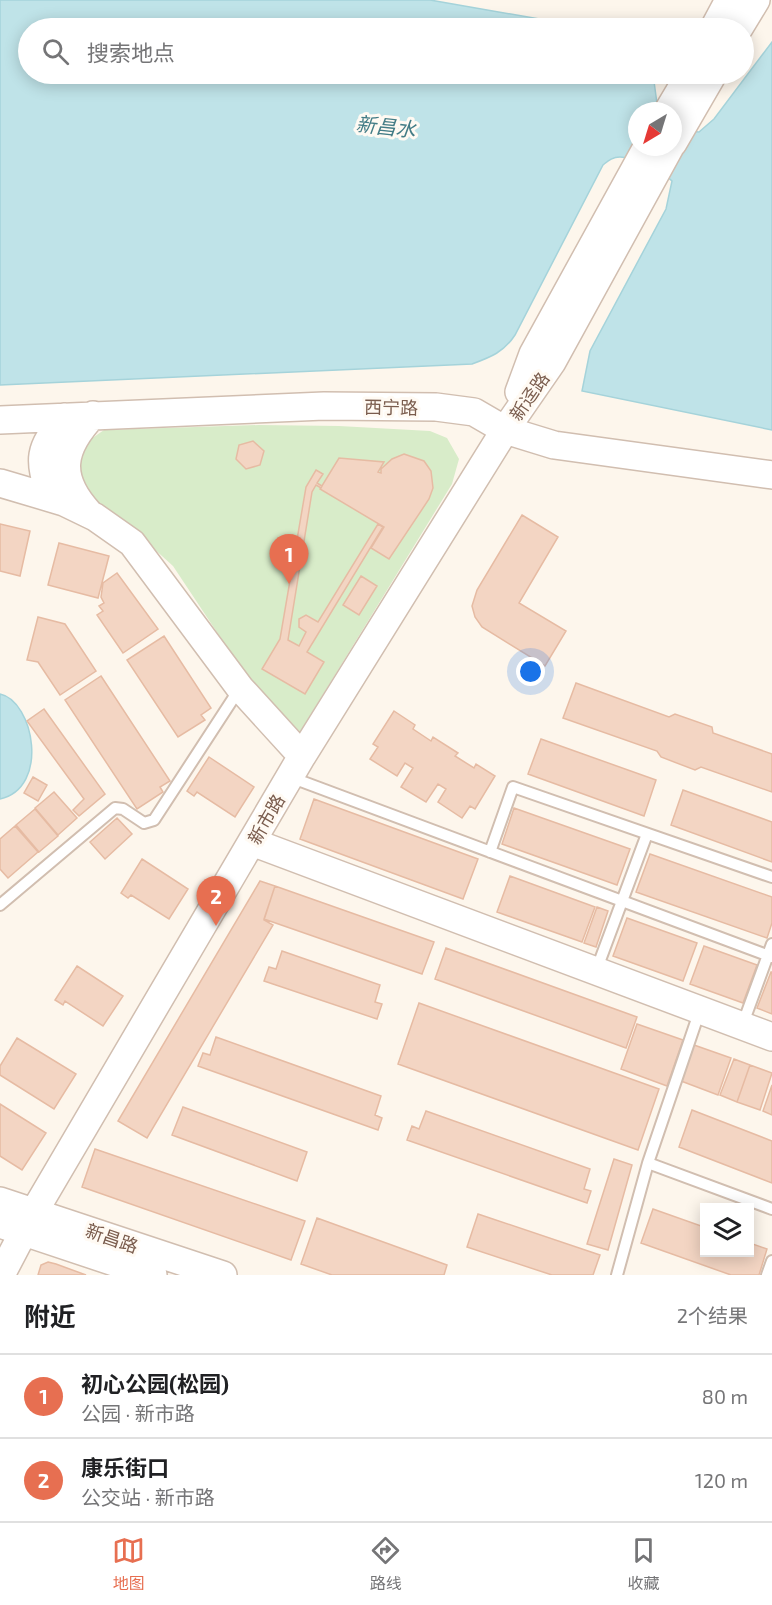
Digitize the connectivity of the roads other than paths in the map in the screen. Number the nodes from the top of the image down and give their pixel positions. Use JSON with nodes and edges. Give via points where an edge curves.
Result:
{"nodes":[{"id":1,"x":729,"y":0,"type":"edge"},
{"id":2,"x":756,"y":0,"type":"edge"},
{"id":3,"x":719,"y":18,"type":"edge"},
{"id":4,"x":745,"y":18,"type":"edge"},
{"id":5,"x":695,"y":84,"type":"edge"},
{"id":6,"x":696,"y":84,"type":"edge"},
{"id":7,"x":677,"y":102,"type":"edge"},
{"id":8,"x":682,"y":120,"type":"edge"},
{"id":9,"x":644,"y":156,"type":"edge"},
{"id":10,"x":662,"y":156,"type":"edge"},
{"id":11,"x":635,"y":187,"type":"junction"},
{"id":12,"x":93,"y":415,"type":"junction"},
{"id":13,"x":65,"y":417,"type":"junction"},
{"id":14,"x":0,"y":420,"type":"edge"},
{"id":15,"x":505,"y":430,"type":"junction"},
{"id":16,"x":772,"y":476,"type":"edge"},
{"id":17,"x":0,"y":483,"type":"edge"},
{"id":18,"x":0,"y":498,"type":"edge"},
{"id":19,"x":51,"y":498,"type":"junction"},
{"id":20,"x":93,"y":516,"type":"junction"},
{"id":21,"x":240,"y":688,"type":"junction"},
{"id":22,"x":296,"y":767,"type":"junction"},
{"id":23,"x":647,"y":834,"type":"junction"},
{"id":24,"x":252,"y":842,"type":"junction"},
{"id":25,"x":490,"y":852,"type":"junction"},
{"id":26,"x":772,"y":877,"type":"edge"},
{"id":27,"x":622,"y":902,"type":"junction"},
{"id":28,"x":0,"y":905,"type":"edge"},
{"id":29,"x":772,"y":944,"type":"edge"},
{"id":30,"x":770,"y":956,"type":"edge"},
{"id":31,"x":597,"y":971,"type":"junction"},
{"id":32,"x":700,"y":1010,"type":"junction"},
{"id":33,"x":742,"y":1026,"type":"junction"},
{"id":34,"x":772,"y":1037,"type":"edge"},
{"id":35,"x":648,"y":1163,"type":"junction"},
{"id":36,"x":0,"y":1201,"type":"edge"},
{"id":37,"x":772,"y":1209,"type":"edge"},
{"id":38,"x":19,"y":1222,"type":"edge"},
{"id":39,"x":772,"y":1261,"type":"edge"},
{"id":40,"x":1,"y":1275,"type":"edge"},
{"id":41,"x":153,"y":1275,"type":"edge"},
{"id":42,"x":223,"y":1275,"type":"edge"},
{"id":43,"x":616,"y":1275,"type":"edge"},
{"id":44,"x":767,"y":1275,"type":"edge"}],
"edges":[{"from":1,"to":3,"type":"street"},
{"from":2,"to":4,"type":"street"},
{"from":5,"to":7,"type":"street"},
{"from":6,"to":8,"type":"street"},
{"from":9,"to":11,"type":"street","name":"新迳路"},
{"from":10,"to":11,"type":"street","name":"新迳路"},
{"from":11,"to":15,"type":"street","name":"新迳路","via":[[533,354]]},
{"from":12,"to":13,"type":"street","name":"西宁路"},
{"from":12,"to":15,"type":"street","name":"西宁路","via":[[324,406],[436,407],[474,412]]},
{"from":12,"to":20,"type":"street","via":[[69,450],[65,466],[72,492]]},
{"from":13,"to":14,"type":"street","name":"西宁路"},
{"from":13,"to":19,"type":"street","via":[[42,449],[42,469]]},
{"from":15,"to":16,"type":"street","name":"西宁路","via":[[554,445]]},
{"from":15,"to":22,"type":"street","name":"新市路"},
{"from":17,"to":19,"type":"street"},
{"from":18,"to":20,"type":"street"},
{"from":19,"to":20,"type":"street"},
{"from":20,"to":21,"type":"street","via":[[119,532],[145,559]]},
{"from":21,"to":22,"type":"street"},
{"from":21,"to":28,"type":"lane","via":[[154,819],[144,823],[116,808]]},
{"from":22,"to":24,"type":"street","name":"新市路"},
{"from":22,"to":25,"type":"lane"},
{"from":23,"to":25,"type":"lane","via":[[513,787]]},
{"from":23,"to":26,"type":"lane"},
{"from":23,"to":27,"type":"lane"},
{"from":24,"to":31,"type":"street"},
{"from":24,"to":38,"type":"street","name":"新市路"},
{"from":25,"to":27,"type":"lane"},
{"from":27,"to":30,"type":"lane"},
{"from":27,"to":31,"type":"lane"},
{"from":29,"to":30,"type":"lane"},
{"from":30,"to":33,"type":"lane"},
{"from":31,"to":32,"type":"street"},
{"from":32,"to":33,"type":"street"},
{"from":32,"to":35,"type":"lane"},
{"from":33,"to":34,"type":"street"},
{"from":35,"to":37,"type":"lane"},
{"from":35,"to":43,"type":"lane"},
{"from":36,"to":38,"type":"street","name":"新昌路"},
{"from":38,"to":40,"type":"street","name":"新市路"},
{"from":38,"to":41,"type":"street","name":"新昌路"},
{"from":38,"to":42,"type":"street","name":"新昌路"},
{"from":39,"to":44,"type":"lane"}]}
